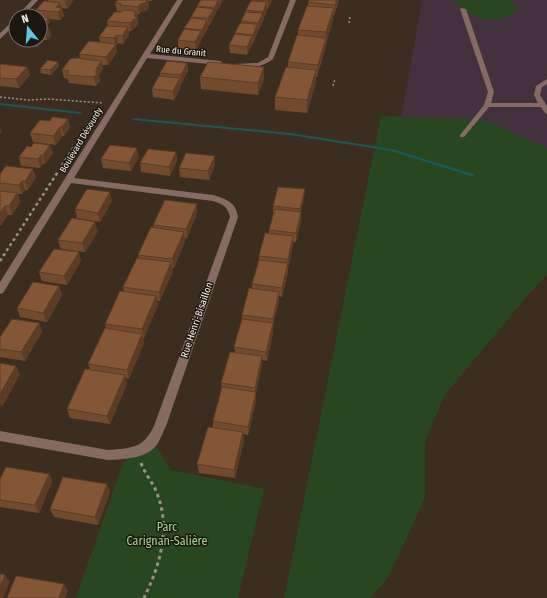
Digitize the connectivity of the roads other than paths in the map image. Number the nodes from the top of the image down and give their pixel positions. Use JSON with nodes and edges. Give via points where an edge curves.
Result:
{"nodes":[{"id":1,"x":35,"y":0,"type":"edge"},
{"id":2,"x":180,"y":0,"type":"edge"},
{"id":3,"x":293,"y":0,"type":"edge"},
{"id":4,"x":28,"y":8,"type":"edge"},
{"id":5,"x":463,"y":9,"type":"dead end"},
{"id":6,"x":8,"y":28,"type":"edge"},
{"id":7,"x":0,"y":37,"type":"edge"},
{"id":8,"x":144,"y":56,"type":"junction"},
{"id":9,"x":547,"y":81,"type":"edge"},
{"id":10,"x":487,"y":104,"type":"junction"},
{"id":11,"x":543,"y":105,"type":"junction"},
{"id":12,"x":547,"y":112,"type":"edge"},
{"id":13,"x":462,"y":136,"type":"dead end"},
{"id":14,"x":68,"y":180,"type":"junction"},
{"id":15,"x":0,"y":290,"type":"edge"},
{"id":16,"x":0,"y":436,"type":"edge"}],
"edges":[{"from":1,"to":4,"type":"street"},
{"from":2,"to":8,"type":"street","name":"Boulevard Désourdy"},
{"from":3,"to":8,"type":"street","name":"Rue du Granit","via":[[275,49],[266,62],[248,66]]},
{"from":5,"to":10,"type":"lane","via":[[491,92]]},
{"from":6,"to":7,"type":"street"},
{"from":8,"to":14,"type":"street","name":"Boulevard Désourdy"},
{"from":9,"to":11,"type":"lane","via":[[539,86],[537,95]]},
{"from":10,"to":11,"type":"lane"},
{"from":10,"to":13,"type":"lane"},
{"from":11,"to":12,"type":"lane"},
{"from":14,"to":15,"type":"street","name":"Boulevard Désourdy"},
{"from":14,"to":16,"type":"street","name":"Rue Henri-Bisaillon","via":[[213,198],[228,203],[234,210],[234,217],[153,441],[141,450],[108,455]]}]}
